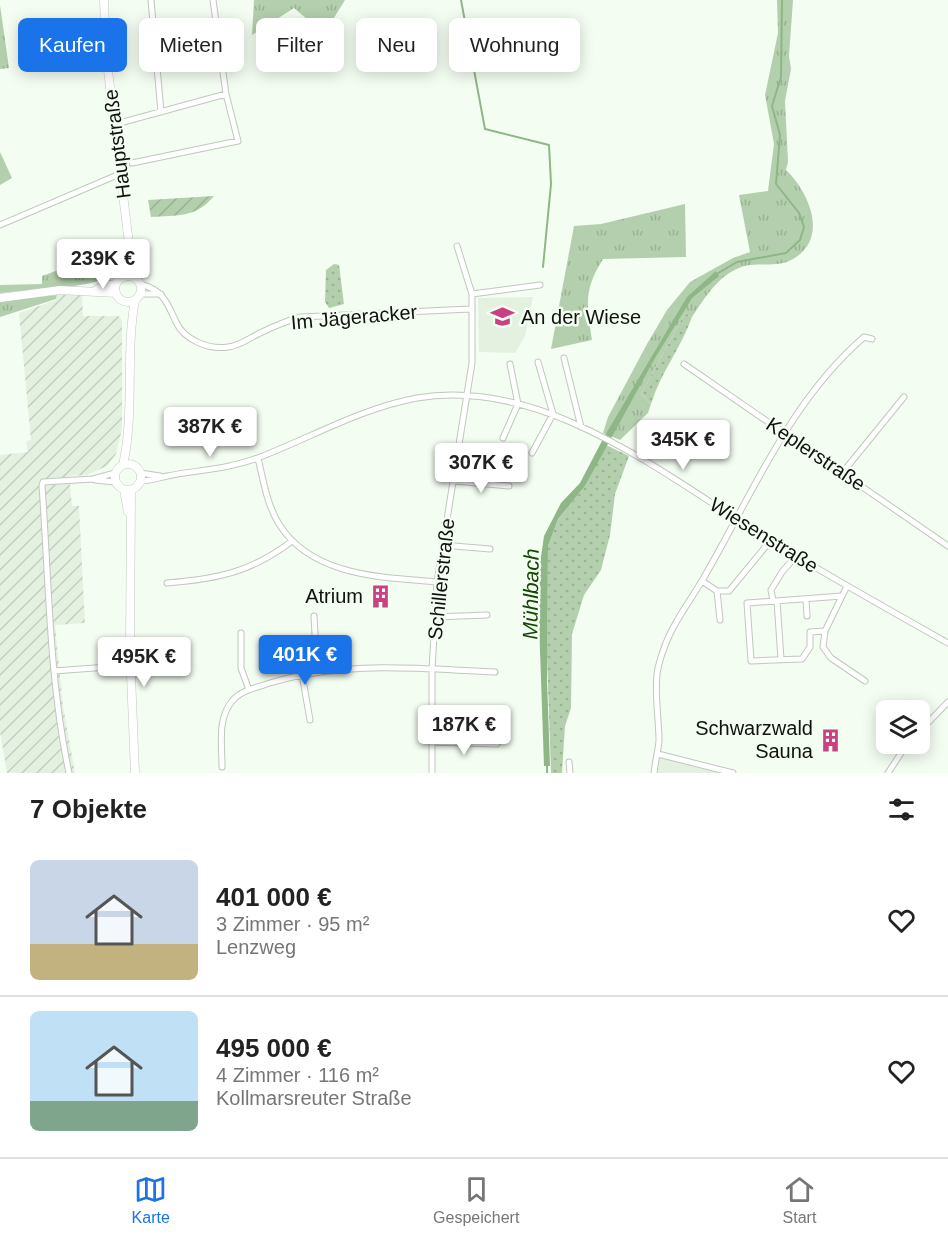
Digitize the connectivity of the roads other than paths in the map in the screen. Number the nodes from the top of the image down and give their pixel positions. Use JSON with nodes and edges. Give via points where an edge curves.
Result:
{"nodes":[{"id":1,"x":104,"y":0,"type":"edge"},
{"id":2,"x":151,"y":0,"type":"edge"},
{"id":3,"x":213,"y":0,"type":"edge"},
{"id":4,"x":226,"y":94,"type":"junction"},
{"id":5,"x":161,"y":111,"type":"junction"},
{"id":6,"x":116,"y":124,"type":"junction"},
{"id":7,"x":132,"y":163,"type":"dead end"},
{"id":8,"x":122,"y":172,"type":"junction"},
{"id":9,"x":0,"y":225,"type":"edge"},
{"id":10,"x":457,"y":246,"type":"dead end"},
{"id":11,"x":128,"y":253,"type":"junction"},
{"id":12,"x":124,"y":277,"type":"junction"},
{"id":13,"x":133,"y":278,"type":"junction"},
{"id":14,"x":116,"y":284,"type":"junction"},
{"id":15,"x":140,"y":284,"type":"junction"},
{"id":16,"x":540,"y":285,"type":"dead end"},
{"id":17,"x":96,"y":290,"type":"junction"},
{"id":18,"x":116,"y":293,"type":"junction"},
{"id":19,"x":161,"y":294,"type":"junction"},
{"id":20,"x":472,"y":294,"type":"junction"},
{"id":21,"x":138,"y":297,"type":"junction"},
{"id":22,"x":0,"y":298,"type":"edge"},
{"id":23,"x":124,"y":302,"type":"junction"},
{"id":24,"x":470,"y":309,"type":"junction"},
{"id":25,"x":130,"y":324,"type":"junction"},
{"id":26,"x":872,"y":339,"type":"dead end"},
{"id":27,"x":564,"y":358,"type":"dead end"},
{"id":28,"x":537,"y":362,"type":"dead end"},
{"id":29,"x":510,"y":364,"type":"dead end"},
{"id":30,"x":684,"y":364,"type":"dead end"},
{"id":31,"x":468,"y":397,"type":"junction"},
{"id":32,"x":904,"y":397,"type":"dead end"},
{"id":33,"x":518,"y":404,"type":"junction"},
{"id":34,"x":553,"y":414,"type":"junction"},
{"id":35,"x":581,"y":427,"type":"junction"},
{"id":36,"x":784,"y":432,"type":"junction"},
{"id":37,"x":503,"y":438,"type":"dead end"},
{"id":38,"x":532,"y":453,"type":"dead end"},
{"id":39,"x":258,"y":458,"type":"junction"},
{"id":40,"x":127,"y":465,"type":"junction"},
{"id":41,"x":843,"y":472,"type":"junction"},
{"id":42,"x":140,"y":477,"type":"junction"},
{"id":43,"x":115,"y":478,"type":"junction"},
{"id":44,"x":455,"y":481,"type":"junction"},
{"id":45,"x":509,"y":486,"type":"dead end"},
{"id":46,"x":128,"y":490,"type":"junction"},
{"id":47,"x":735,"y":518,"type":"junction"},
{"id":48,"x":771,"y":540,"type":"junction"},
{"id":49,"x":292,"y":541,"type":"junction"},
{"id":50,"x":442,"y":545,"type":"junction"},
{"id":51,"x":948,"y":546,"type":"edge"},
{"id":52,"x":490,"y":549,"type":"dead end"},
{"id":53,"x":796,"y":556,"type":"junction"},
{"id":54,"x":702,"y":581,"type":"junction"},
{"id":55,"x":437,"y":582,"type":"junction"},
{"id":56,"x":167,"y":583,"type":"dead end"},
{"id":57,"x":847,"y":586,"type":"junction"},
{"id":58,"x":717,"y":591,"type":"junction"},
{"id":59,"x":842,"y":596,"type":"junction"},
{"id":60,"x":806,"y":599,"type":"junction"},
{"id":61,"x":775,"y":601,"type":"junction"},
{"id":62,"x":487,"y":615,"type":"dead end"},
{"id":63,"x":314,"y":616,"type":"dead end"},
{"id":64,"x":435,"y":616,"type":"junction"},
{"id":65,"x":807,"y":616,"type":"dead end"},
{"id":66,"x":720,"y":620,"type":"dead end"},
{"id":67,"x":825,"y":631,"type":"junction"},
{"id":68,"x":241,"y":633,"type":"dead end"},
{"id":69,"x":948,"y":643,"type":"edge"},
{"id":70,"x":781,"y":659,"type":"junction"},
{"id":71,"x":121,"y":666,"type":"dead end"},
{"id":72,"x":432,"y":670,"type":"junction"},
{"id":73,"x":54,"y":671,"type":"junction"},
{"id":74,"x":317,"y":671,"type":"junction"},
{"id":75,"x":495,"y":672,"type":"dead end"},
{"id":76,"x":302,"y":674,"type":"junction"},
{"id":77,"x":865,"y":681,"type":"dead end"},
{"id":78,"x":249,"y":690,"type":"junction"},
{"id":79,"x":948,"y":702,"type":"edge"},
{"id":80,"x":310,"y":720,"type":"dead end"},
{"id":81,"x":930,"y":720,"type":"edge"},
{"id":82,"x":431,"y":742,"type":"junction"},
{"id":83,"x":497,"y":744,"type":"dead end"},
{"id":84,"x":658,"y":754,"type":"junction"},
{"id":85,"x":900,"y":754,"type":"edge"},
{"id":86,"x":569,"y":762,"type":"dead end"},
{"id":87,"x":222,"y":767,"type":"dead end"},
{"id":88,"x":69,"y":773,"type":"edge"},
{"id":89,"x":135,"y":773,"type":"edge"},
{"id":90,"x":432,"y":773,"type":"edge"},
{"id":91,"x":570,"y":773,"type":"edge"},
{"id":92,"x":654,"y":773,"type":"edge"},
{"id":93,"x":732,"y":773,"type":"edge"},
{"id":94,"x":888,"y":773,"type":"edge"}],
"edges":[{"from":1,"to":6,"type":"main road","name":"Hauptstraße","via":[[106,54]]},
{"from":2,"to":5,"type":"street"},
{"from":3,"to":4,"type":"street"},
{"from":4,"to":5,"type":"street"},
{"from":4,"to":7,"type":"street","via":[[238,141]]},
{"from":5,"to":6,"type":"street"},
{"from":6,"to":8,"type":"main road","name":"Hauptstraße"},
{"from":8,"to":9,"type":"street"},
{"from":8,"to":11,"type":"main road","name":"Hauptstraße"},
{"from":10,"to":20,"type":"street","name":"Schillerstraße"},
{"from":11,"to":12,"type":"main road","name":"Hauptstraße"},
{"from":11,"to":13,"type":"main road","name":"Hauptstraße"},
{"from":12,"to":13,"type":"main road"},
{"from":12,"to":14,"type":"main road"},
{"from":13,"to":15,"type":"main road"},
{"from":14,"to":17,"type":"main road"},
{"from":14,"to":18,"type":"main road"},
{"from":15,"to":19,"type":"street"},
{"from":15,"to":21,"type":"main road"},
{"from":16,"to":20,"type":"street"},
{"from":17,"to":18,"type":"main road"},
{"from":17,"to":22,"type":"main road"},
{"from":18,"to":23,"type":"main road"},
{"from":19,"to":21,"type":"street"},
{"from":19,"to":24,"type":"street","name":"Im Jägeracker","via":[[176,322],[190,337],[202,344],[228,347],[301,317]]},
{"from":20,"to":24,"type":"street","name":"Schillerstraße"},
{"from":21,"to":23,"type":"main road"},
{"from":21,"to":25,"type":"main road"},
{"from":23,"to":25,"type":"main road"},
{"from":24,"to":31,"type":"street","name":"Schillerstraße","via":[[472,363]]},
{"from":25,"to":40,"type":"main road"},
{"from":26,"to":36,"type":"street","via":[[864,337],[841,357]]},
{"from":27,"to":35,"type":"street"},
{"from":28,"to":34,"type":"street"},
{"from":29,"to":33,"type":"street"},
{"from":30,"to":36,"type":"street","name":"Keplerstraße"},
{"from":31,"to":33,"type":"street","name":"Wiesenstraße"},
{"from":31,"to":39,"type":"street","name":"Wiesenstraße","via":[[418,398],[388,405]]},
{"from":31,"to":44,"type":"street","name":"Schillerstraße"},
{"from":32,"to":41,"type":"street"},
{"from":33,"to":34,"type":"street","name":"Wiesenstraße"},
{"from":33,"to":37,"type":"street"},
{"from":34,"to":35,"type":"street","name":"Wiesenstraße"},
{"from":34,"to":38,"type":"street"},
{"from":35,"to":47,"type":"street","name":"Wiesenstraße","via":[[661,470]]},
{"from":36,"to":41,"type":"street","name":"Keplerstraße"},
{"from":36,"to":47,"type":"street"},
{"from":39,"to":42,"type":"street","name":"Wiesenstraße","via":[[205,471]]},
{"from":39,"to":49,"type":"street","via":[[275,518]]},
{"from":40,"to":42,"type":"main road"},
{"from":40,"to":43,"type":"main road"},
{"from":41,"to":51,"type":"street","name":"Keplerstraße"},
{"from":42,"to":46,"type":"main road"},
{"from":43,"to":46,"type":"main road"},
{"from":43,"to":73,"type":"street","via":[[44,482],[42,486]]},
{"from":44,"to":45,"type":"street"},
{"from":44,"to":50,"type":"street","name":"Schillerstraße"},
{"from":46,"to":89,"type":"main road"},
{"from":47,"to":48,"type":"street","name":"Wiesenstraße"},
{"from":47,"to":54,"type":"street"},
{"from":48,"to":53,"type":"street","name":"Wiesenstraße"},
{"from":48,"to":58,"type":"street","via":[[729,591]]},
{"from":49,"to":55,"type":"street","via":[[346,570]]},
{"from":49,"to":56,"type":"street","via":[[270,559],[242,570],[212,579]]},
{"from":50,"to":52,"type":"street"},
{"from":50,"to":55,"type":"street","name":"Schillerstraße"},
{"from":53,"to":57,"type":"street","name":"Wiesenstraße"},
{"from":53,"to":61,"type":"street","via":[[771,590]]},
{"from":54,"to":58,"type":"street"},
{"from":54,"to":84,"type":"street","via":[[674,622],[658,667]]},
{"from":55,"to":64,"type":"street","name":"Schillerstraße"},
{"from":57,"to":59,"type":"street"},
{"from":57,"to":69,"type":"street","name":"Wiesenstraße"},
{"from":58,"to":66,"type":"street"},
{"from":59,"to":60,"type":"street"},
{"from":59,"to":67,"type":"street"},
{"from":60,"to":61,"type":"street"},
{"from":60,"to":65,"type":"street"},
{"from":61,"to":70,"type":"street"},
{"from":61,"to":70,"type":"street","via":[[747,603],[751,661]]},
{"from":62,"to":64,"type":"street"},
{"from":63,"to":74,"type":"street"},
{"from":64,"to":72,"type":"street","name":"Schillerstraße"},
{"from":67,"to":70,"type":"street","via":[[810,632],[810,646],[802,659]]},
{"from":67,"to":77,"type":"street","via":[[823,647],[827,654]]},
{"from":68,"to":78,"type":"street","via":[[241,668]]},
{"from":71,"to":73,"type":"street"},
{"from":72,"to":74,"type":"street","via":[[373,667]]},
{"from":72,"to":75,"type":"street"},
{"from":72,"to":82,"type":"street","name":"Schillerstraße"},
{"from":73,"to":88,"type":"street","via":[[60,733]]},
{"from":74,"to":76,"type":"street"},
{"from":76,"to":78,"type":"street"},
{"from":76,"to":80,"type":"street"},
{"from":78,"to":87,"type":"street","via":[[234,699],[221,725]]},
{"from":79,"to":81,"type":"street"},
{"from":82,"to":83,"type":"street"},
{"from":82,"to":90,"type":"street","name":"Schillerstraße"},
{"from":84,"to":92,"type":"street"},
{"from":84,"to":93,"type":"street"},
{"from":85,"to":94,"type":"street"},
{"from":86,"to":91,"type":"street"}]}
